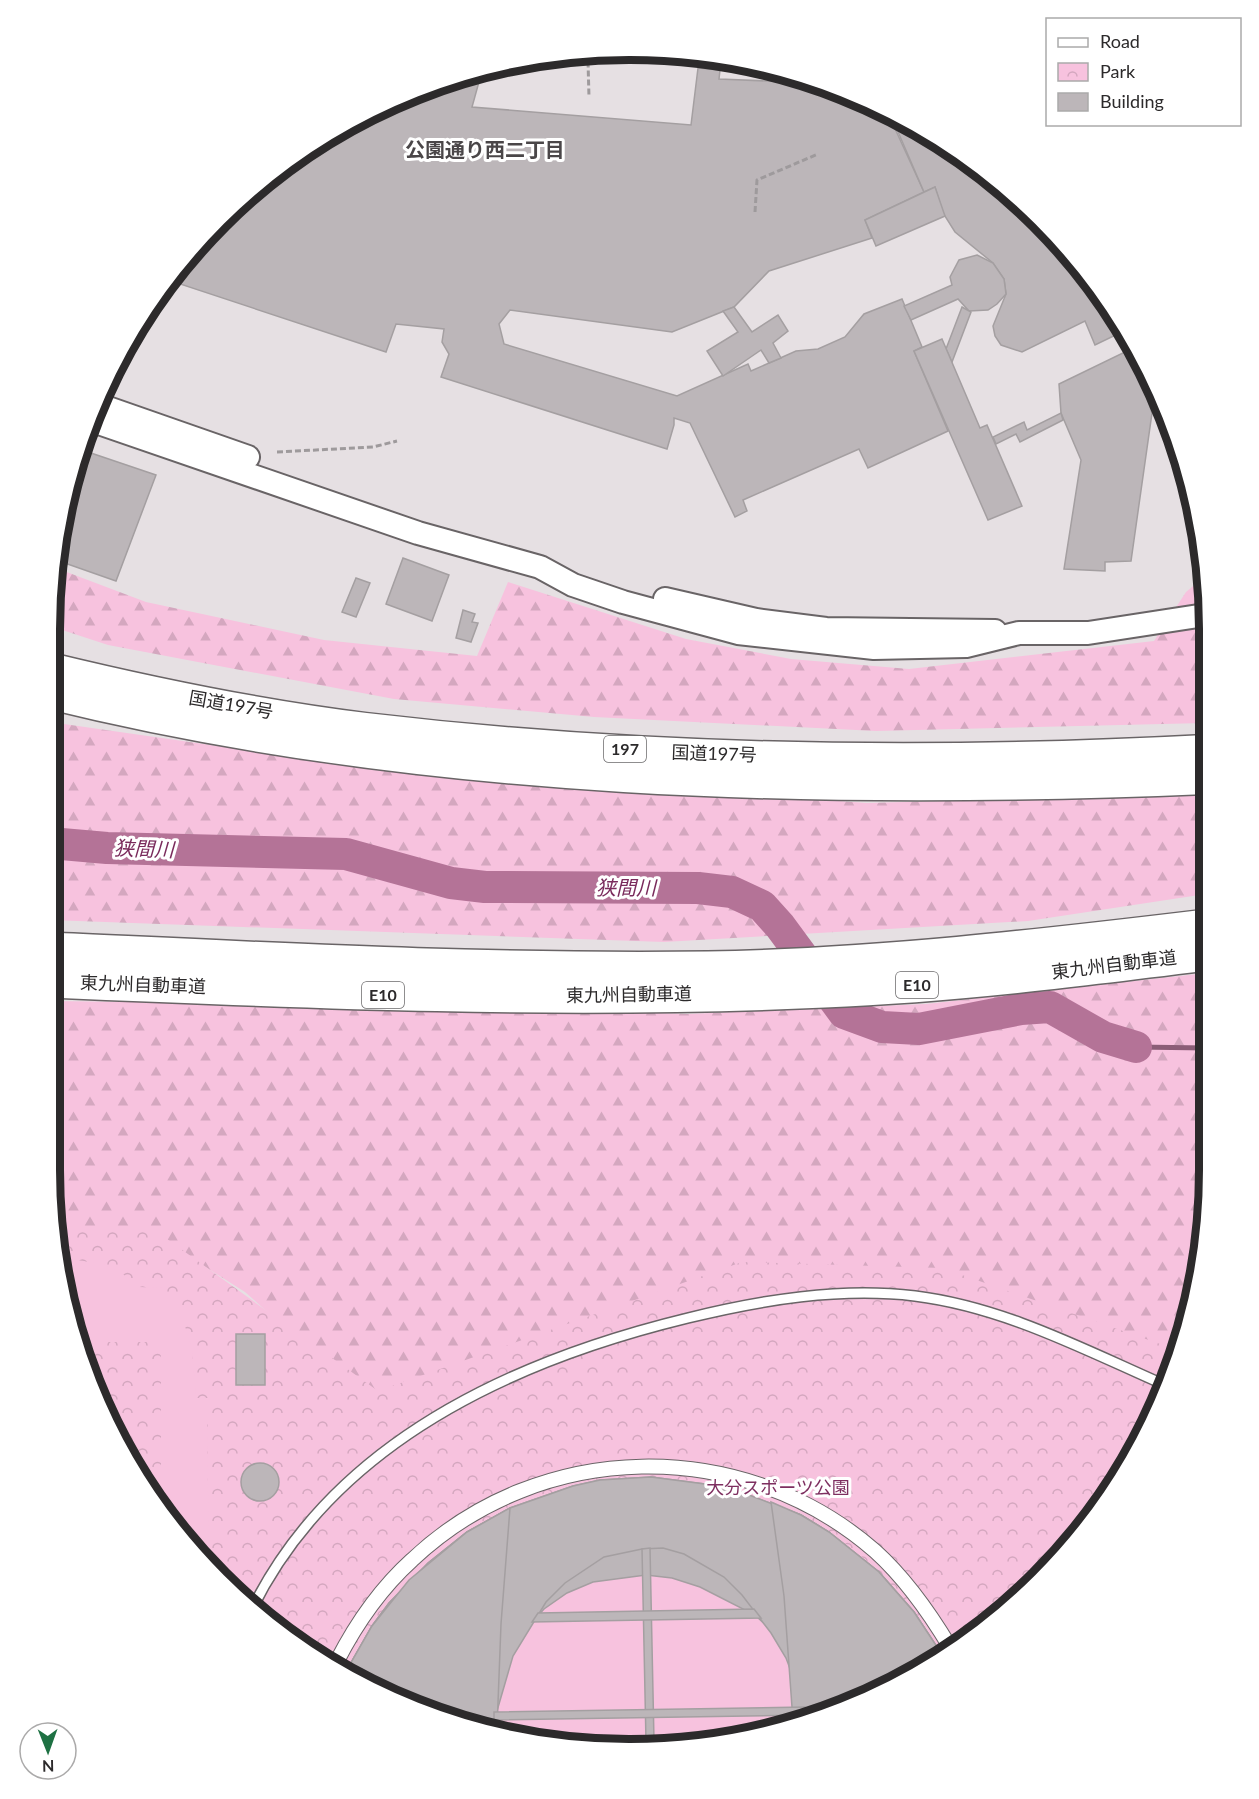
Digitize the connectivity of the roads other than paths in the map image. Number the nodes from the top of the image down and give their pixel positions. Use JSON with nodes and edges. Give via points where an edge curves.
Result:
{"nodes":[{"id":1,"x":105,"y":407,"type":"edge"},
{"id":2,"x":99,"y":423,"type":"edge"},
{"id":3,"x":540,"y":567,"type":"junction"},
{"id":4,"x":1198,"y":616,"type":"edge"},
{"id":5,"x":60,"y":656,"type":"edge"},
{"id":6,"x":60,"y":671,"type":"edge"},
{"id":7,"x":60,"y":696,"type":"edge"},
{"id":8,"x":60,"y":707,"type":"edge"},
{"id":9,"x":140,"y":714,"type":"junction"},
{"id":10,"x":387,"y":730,"type":"junction"},
{"id":11,"x":1199,"y":750,"type":"edge"},
{"id":12,"x":1199,"y":778,"type":"edge"},
{"id":13,"x":1199,"y":928,"type":"edge"},
{"id":14,"x":60,"y":949,"type":"edge"},
{"id":15,"x":1112,"y":952,"type":"junction"},
{"id":16,"x":1199,"y":954,"type":"edge"},
{"id":17,"x":60,"y":981,"type":"edge"},
{"id":18,"x":713,"y":981,"type":"junction"},
{"id":19,"x":1158,"y":1382,"type":"edge"},
{"id":20,"x":257,"y":1600,"type":"edge"},
{"id":21,"x":947,"y":1642,"type":"edge"},
{"id":22,"x":338,"y":1659,"type":"edge"}],
"edges":[{"from":1,"to":3,"type":"street"},
{"from":2,"to":3,"type":"street","via":[[418,533]]},
{"from":3,"to":4,"type":"street","via":[[756,620],[859,631],[1019,633],[1073,623]]},
{"from":5,"to":10,"type":"highway","via":[[300,705]]},
{"from":6,"to":10,"type":"highway","name":"国道197号","number":"197","via":[[157,692]]},
{"from":7,"to":9,"type":"highway","name":"国道197号","number":"197"},
{"from":8,"to":9,"type":"highway"},
{"from":9,"to":12,"type":"highway","name":"国道197号","number":"197","via":[[370,752],[625,776],[849,783],[1086,784]]},
{"from":10,"to":11,"type":"highway","name":"国道197号","number":"197","via":[[651,751],[821,758],[917,760]]},
{"from":13,"to":15,"type":"highway","name":"東九州自動車道","number":"E10"},
{"from":14,"to":18,"type":"highway","name":"東九州自動車道","number":"E10","via":[[568,968]]},
{"from":15,"to":16,"type":"highway","name":"東九州自動車道","number":"E10"},
{"from":15,"to":18,"type":"highway","name":"東九州自動車道","number":"E10","via":[[929,957]]},
{"from":17,"to":18,"type":"highway","name":"東九州自動車道","number":"E10","via":[[366,995],[564,996]]},
{"from":19,"to":20,"type":"lane","via":[[1029,1326],[917,1296],[875,1293],[760,1302],[659,1324],[579,1348],[493,1385],[381,1453],[312,1516],[277,1564]]},
{"from":21,"to":22,"type":"street","via":[[892,1568],[819,1511],[741,1478],[697,1468],[644,1467],[555,1478],[463,1520],[404,1567],[371,1606]]}]}
